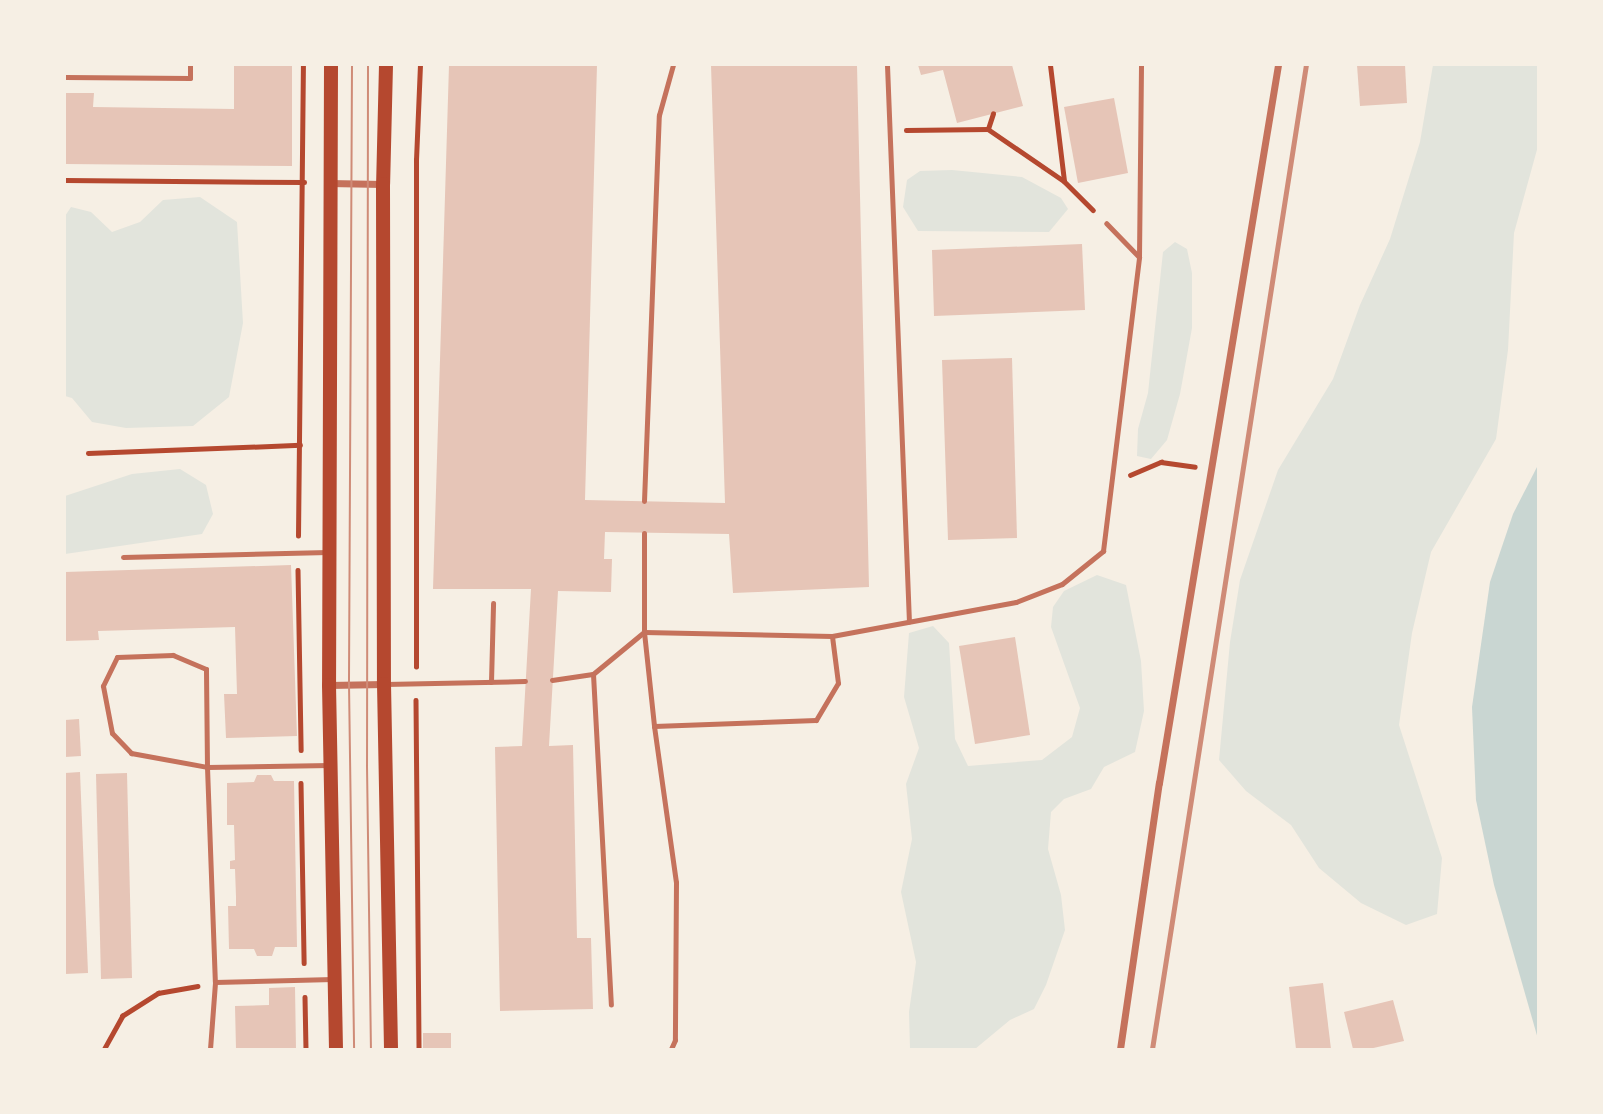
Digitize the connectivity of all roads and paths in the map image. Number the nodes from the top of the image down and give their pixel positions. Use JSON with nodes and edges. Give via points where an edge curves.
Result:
{"nodes":[{"id":1,"x":190,"y":65,"type":"edge"},
{"id":2,"x":331,"y":65,"type":"edge"},
{"id":3,"x":386,"y":65,"type":"edge"},
{"id":4,"x":419,"y":65,"type":"edge"},
{"id":5,"x":673,"y":65,"type":"edge"},
{"id":6,"x":887,"y":65,"type":"edge"},
{"id":7,"x":1049,"y":65,"type":"edge"},
{"id":8,"x":1141,"y":65,"type":"edge"},
{"id":9,"x":1278,"y":65,"type":"edge"},
{"id":10,"x":65,"y":77,"type":"edge"},
{"id":11,"x":993,"y":114,"type":"dead end"},
{"id":12,"x":988,"y":129,"type":"junction"},
{"id":13,"x":891,"y":130,"type":"junction"},
{"id":14,"x":65,"y":180,"type":"edge"},
{"id":15,"x":1063,"y":181,"type":"junction"},
{"id":16,"x":329,"y":183,"type":"junction"},
{"id":17,"x":383,"y":184,"type":"junction"},
{"id":18,"x":1106,"y":223,"type":"joint"},
{"id":19,"x":1139,"y":257,"type":"junction"},
{"id":20,"x":300,"y":445,"type":"dead end"},
{"id":21,"x":88,"y":453,"type":"dead end"},
{"id":22,"x":1148,"y":465,"type":"dead end"},
{"id":23,"x":1189,"y":467,"type":"dead end"},
{"id":24,"x":644,"y":501,"type":"dead end"},
{"id":25,"x":644,"y":533,"type":"dead end"},
{"id":26,"x":328,"y":552,"type":"junction"},
{"id":27,"x":124,"y":557,"type":"dead end"},
{"id":28,"x":493,"y":603,"type":"dead end"},
{"id":29,"x":909,"y":622,"type":"junction"},
{"id":30,"x":644,"y":632,"type":"junction"},
{"id":31,"x":832,"y":636,"type":"junction"},
{"id":32,"x":593,"y":674,"type":"junction"},
{"id":33,"x":552,"y":680,"type":"dead end"},
{"id":34,"x":525,"y":681,"type":"dead end"},
{"id":35,"x":491,"y":682,"type":"junction"},
{"id":36,"x":384,"y":684,"type":"junction"},
{"id":37,"x":328,"y":685,"type":"junction"},
{"id":38,"x":416,"y":685,"type":"junction"},
{"id":39,"x":654,"y":726,"type":"junction"},
{"id":40,"x":330,"y":765,"type":"junction"},
{"id":41,"x":207,"y":767,"type":"junction"},
{"id":42,"x":335,"y":978,"type":"junction"},
{"id":43,"x":215,"y":982,"type":"junction"},
{"id":44,"x":611,"y":1005,"type":"dead end"},
{"id":45,"x":104,"y":1049,"type":"edge"},
{"id":46,"x":210,"y":1049,"type":"edge"},
{"id":47,"x":336,"y":1049,"type":"edge"},
{"id":48,"x":391,"y":1049,"type":"edge"},
{"id":49,"x":419,"y":1049,"type":"edge"},
{"id":50,"x":671,"y":1049,"type":"edge"},
{"id":51,"x":1120,"y":1049,"type":"edge"}],
"edges":[{"from":1,"to":10,"type":"lane","via":[[190,78]]},
{"from":2,"to":16,"type":"main road"},
{"from":3,"to":17,"type":"main road"},
{"from":4,"to":38,"type":"path"},
{"from":5,"to":24,"type":"lane","via":[[659,114]]},
{"from":6,"to":13,"type":"lane"},
{"from":7,"to":15,"type":"path"},
{"from":8,"to":19,"type":"lane"},
{"from":9,"to":51,"type":"street","via":[[1158,783]]},
{"from":11,"to":12,"type":"path"},
{"from":12,"to":13,"type":"path"},
{"from":12,"to":15,"type":"path"},
{"from":13,"to":29,"type":"lane"},
{"from":14,"to":16,"type":"path"},
{"from":15,"to":18,"type":"path"},
{"from":16,"to":17,"type":"street"},
{"from":16,"to":26,"type":"main road"},
{"from":17,"to":36,"type":"main road"},
{"from":18,"to":19,"type":"lane"},
{"from":19,"to":29,"type":"lane","via":[[1103,551],[1062,584],[1016,602]]},
{"from":20,"to":21,"type":"path"},
{"from":22,"to":23,"type":"path","via":[[1161,462]]},
{"from":25,"to":30,"type":"lane"},
{"from":26,"to":27,"type":"lane"},
{"from":26,"to":37,"type":"main road"},
{"from":28,"to":35,"type":"lane"},
{"from":29,"to":31,"type":"lane"},
{"from":30,"to":31,"type":"lane"},
{"from":30,"to":32,"type":"lane"},
{"from":30,"to":39,"type":"lane"},
{"from":31,"to":39,"type":"lane","via":[[838,683],[816,720]]},
{"from":32,"to":33,"type":"lane"},
{"from":32,"to":44,"type":"lane"},
{"from":34,"to":35,"type":"lane"},
{"from":35,"to":38,"type":"lane"},
{"from":36,"to":37,"type":"street"},
{"from":36,"to":38,"type":"lane"},
{"from":36,"to":48,"type":"main road"},
{"from":37,"to":40,"type":"main road"},
{"from":38,"to":49,"type":"path"},
{"from":39,"to":50,"type":"lane","via":[[676,881]]},
{"from":40,"to":41,"type":"lane"},
{"from":40,"to":42,"type":"main road"},
{"from":41,"to":41,"type":"lane","via":[[206,669],[173,655],[117,657],[103,686],[112,733],[131,753]]},
{"from":41,"to":43,"type":"lane"},
{"from":42,"to":43,"type":"lane"},
{"from":42,"to":47,"type":"main road"},
{"from":43,"to":45,"type":"path","via":[[158,993],[122,1016]]},
{"from":43,"to":46,"type":"lane"}]}
